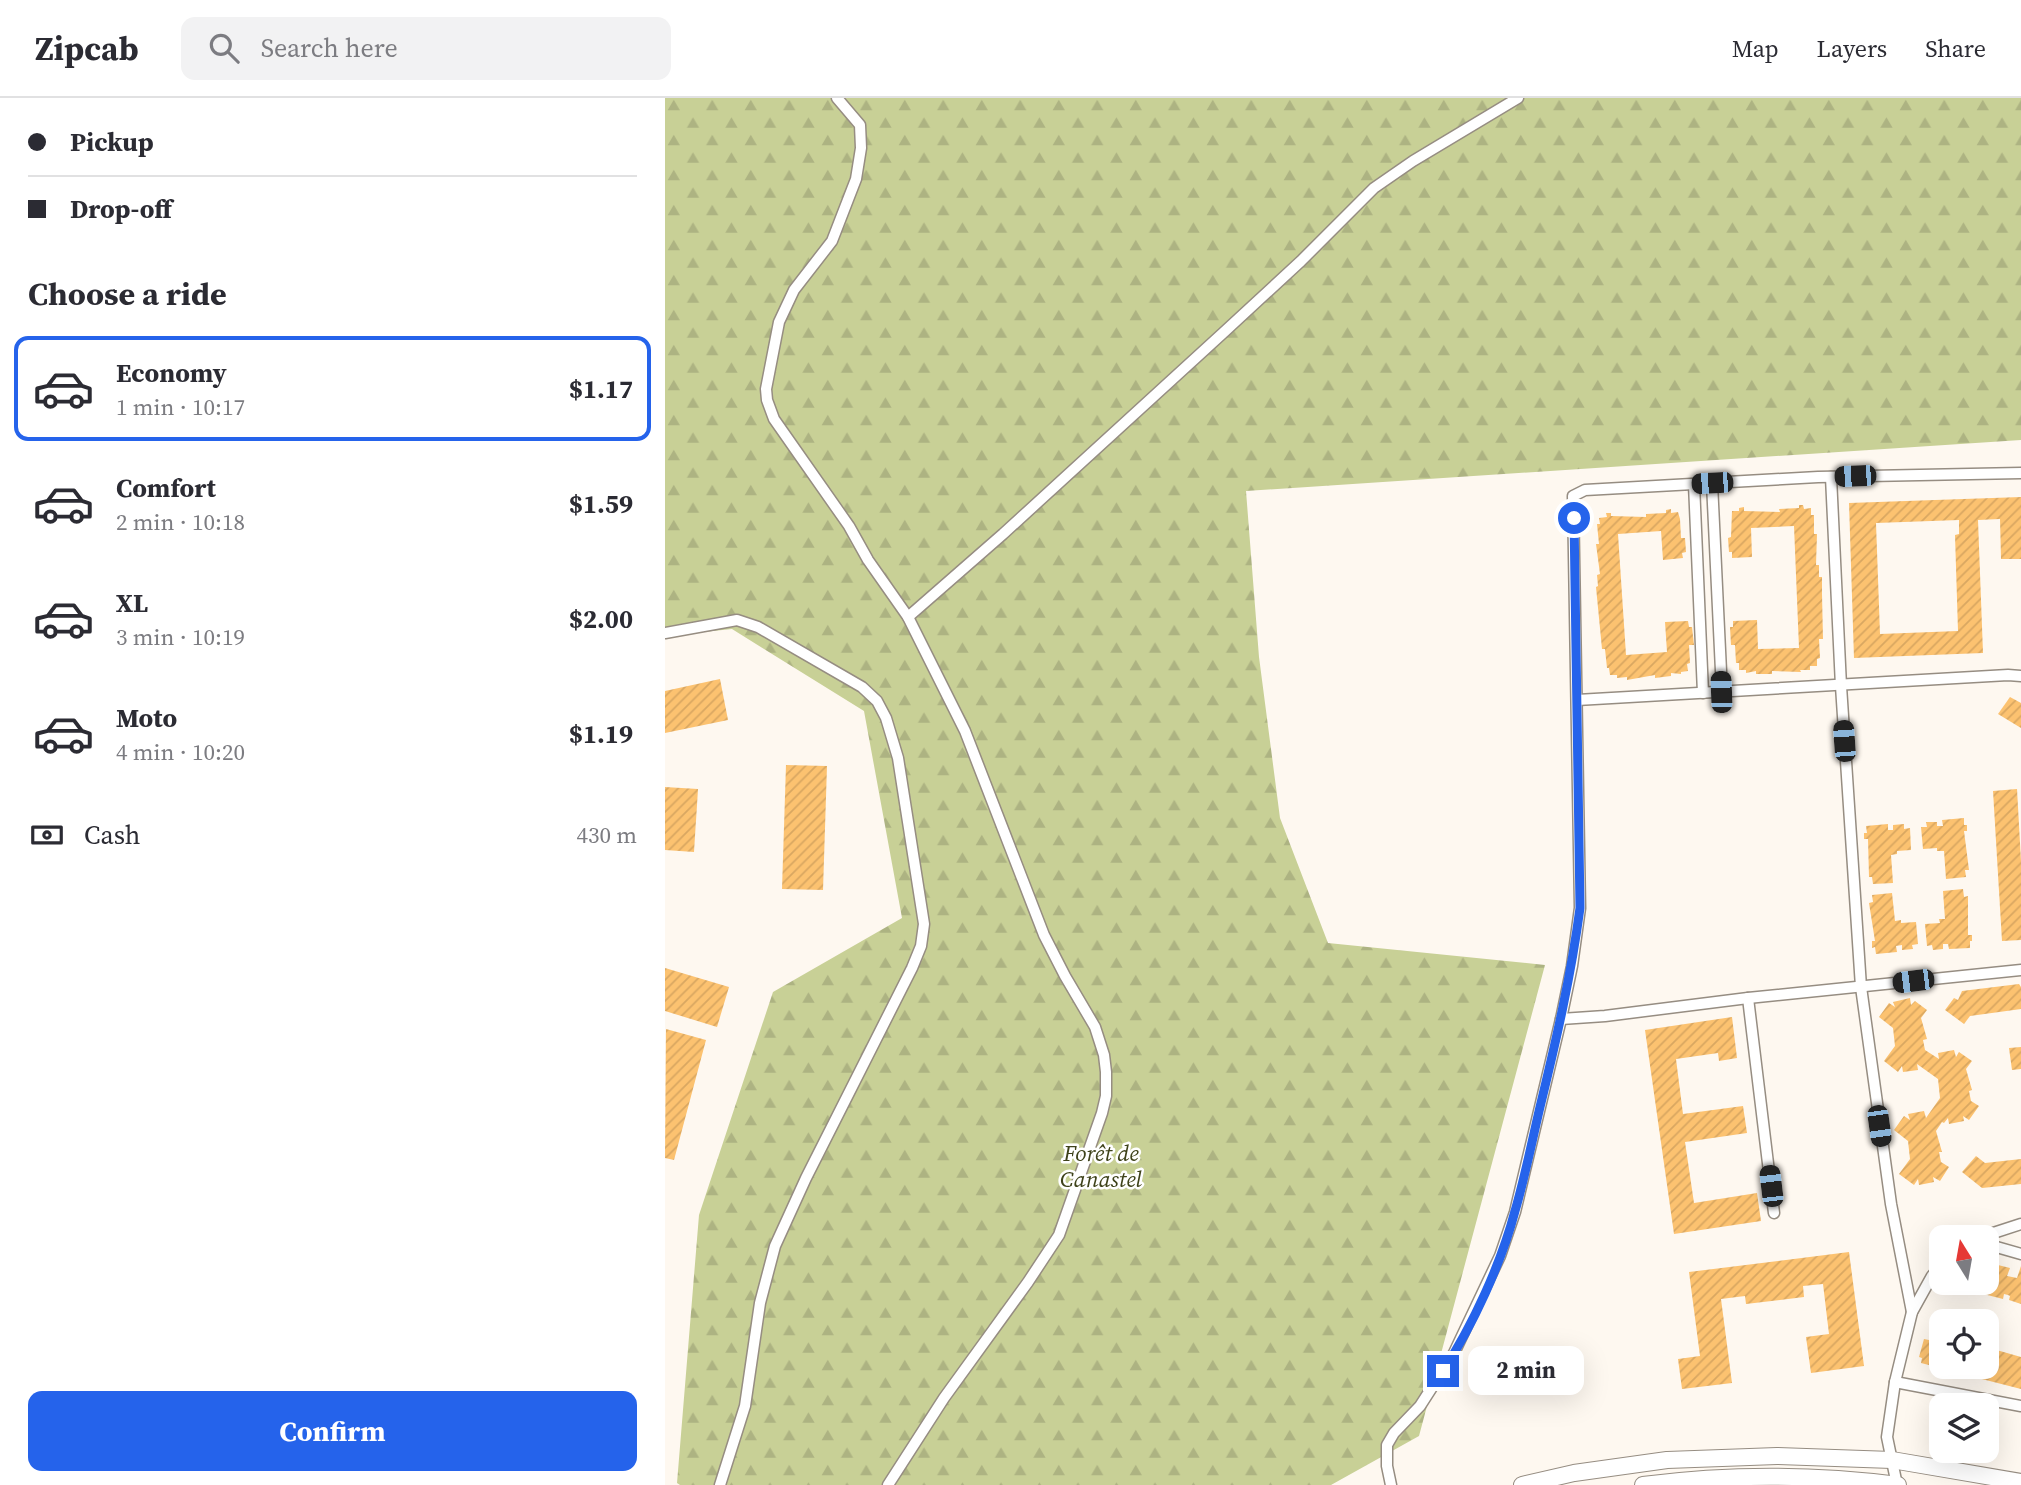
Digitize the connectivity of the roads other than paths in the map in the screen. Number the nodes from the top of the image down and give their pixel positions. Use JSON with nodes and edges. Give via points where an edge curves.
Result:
{"nodes":[{"id":1,"x":837,"y":98,"type":"edge"},
{"id":2,"x":1518,"y":98,"type":"edge"},
{"id":3,"x":2021,"y":472,"type":"edge"},
{"id":4,"x":1831,"y":477,"type":"junction"},
{"id":5,"x":1712,"y":483,"type":"junction"},
{"id":6,"x":1694,"y":484,"type":"junction"},
{"id":7,"x":1718,"y":615,"type":"junction"},
{"id":8,"x":908,"y":617,"type":"junction"},
{"id":9,"x":1700,"y":617,"type":"junction"},
{"id":10,"x":665,"y":632,"type":"edge"},
{"id":11,"x":2021,"y":676,"type":"edge"},
{"id":12,"x":1841,"y":686,"type":"junction"},
{"id":13,"x":1721,"y":692,"type":"junction"},
{"id":14,"x":1703,"y":693,"type":"junction"},
{"id":15,"x":1577,"y":700,"type":"junction"},
{"id":16,"x":2021,"y":970,"type":"edge"},
{"id":17,"x":1861,"y":987,"type":"junction"},
{"id":18,"x":1748,"y":998,"type":"junction"},
{"id":19,"x":1561,"y":1019,"type":"junction"},
{"id":20,"x":1774,"y":1213,"type":"dead end"},
{"id":21,"x":2021,"y":1224,"type":"edge"},
{"id":22,"x":1999,"y":1231,"type":"edge"},
{"id":23,"x":1999,"y":1248,"type":"edge"},
{"id":24,"x":2021,"y":1254,"type":"edge"},
{"id":25,"x":1929,"y":1281,"type":"edge"},
{"id":26,"x":1912,"y":1312,"type":"junction"},
{"id":27,"x":1895,"y":1382,"type":"junction"},
{"id":28,"x":2021,"y":1406,"type":"edge"},
{"id":29,"x":1892,"y":1460,"type":"junction"},
{"id":30,"x":2021,"y":1482,"type":"edge"},
{"id":31,"x":720,"y":1485,"type":"edge"},
{"id":32,"x":888,"y":1485,"type":"edge"},
{"id":33,"x":1391,"y":1485,"type":"edge"},
{"id":34,"x":1522,"y":1485,"type":"edge"},
{"id":35,"x":1643,"y":1485,"type":"edge"},
{"id":36,"x":1898,"y":1485,"type":"edge"}],
"edges":[{"from":1,"to":8,"type":"street","via":[[860,125],[856,179],[832,241],[794,290],[779,322],[767,400],[774,419]]},
{"from":2,"to":8,"type":"street","via":[[1374,188],[1232,324]]},
{"from":3,"to":4,"type":"street"},
{"from":4,"to":5,"type":"street"},
{"from":4,"to":12,"type":"street"},
{"from":5,"to":6,"type":"street"},
{"from":5,"to":7,"type":"street"},
{"from":6,"to":9,"type":"street"},
{"from":6,"to":15,"type":"street","via":[[1585,490],[1573,496]]},
{"from":7,"to":9,"type":"street"},
{"from":7,"to":13,"type":"street"},
{"from":8,"to":32,"type":"street","via":[[965,731],[1044,935],[1094,1027],[1104,1055],[1106,1096],[1059,1235]]},
{"from":9,"to":14,"type":"street"},
{"from":10,"to":31,"type":"street","via":[[737,620],[758,627],[862,687],[877,701],[898,758],[924,924],[912,968],[775,1245],[760,1303],[745,1406]]},
{"from":11,"to":12,"type":"street"},
{"from":12,"to":13,"type":"street"},
{"from":12,"to":17,"type":"street"},
{"from":13,"to":14,"type":"street"},
{"from":14,"to":15,"type":"street"},
{"from":15,"to":19,"type":"street","via":[[1580,908]]},
{"from":16,"to":17,"type":"street"},
{"from":17,"to":18,"type":"street"},
{"from":17,"to":26,"type":"street","via":[[1891,1204]]},
{"from":18,"to":19,"type":"street"},
{"from":18,"to":20,"type":"street"},
{"from":19,"to":33,"type":"street","via":[[1515,1212],[1500,1256],[1454,1353],[1420,1406],[1387,1445]]},
{"from":21,"to":22,"type":"street"},
{"from":23,"to":24,"type":"street"},
{"from":25,"to":26,"type":"street"},
{"from":26,"to":27,"type":"street"},
{"from":27,"to":28,"type":"street"},
{"from":27,"to":29,"type":"street","via":[[1887,1437]]},
{"from":29,"to":30,"type":"main road"},
{"from":29,"to":34,"type":"main road","via":[[1777,1456],[1667,1460]]},
{"from":29,"to":36,"type":"street"},
{"from":35,"to":36,"type":"main road","via":[[1773,1475]]}]}
